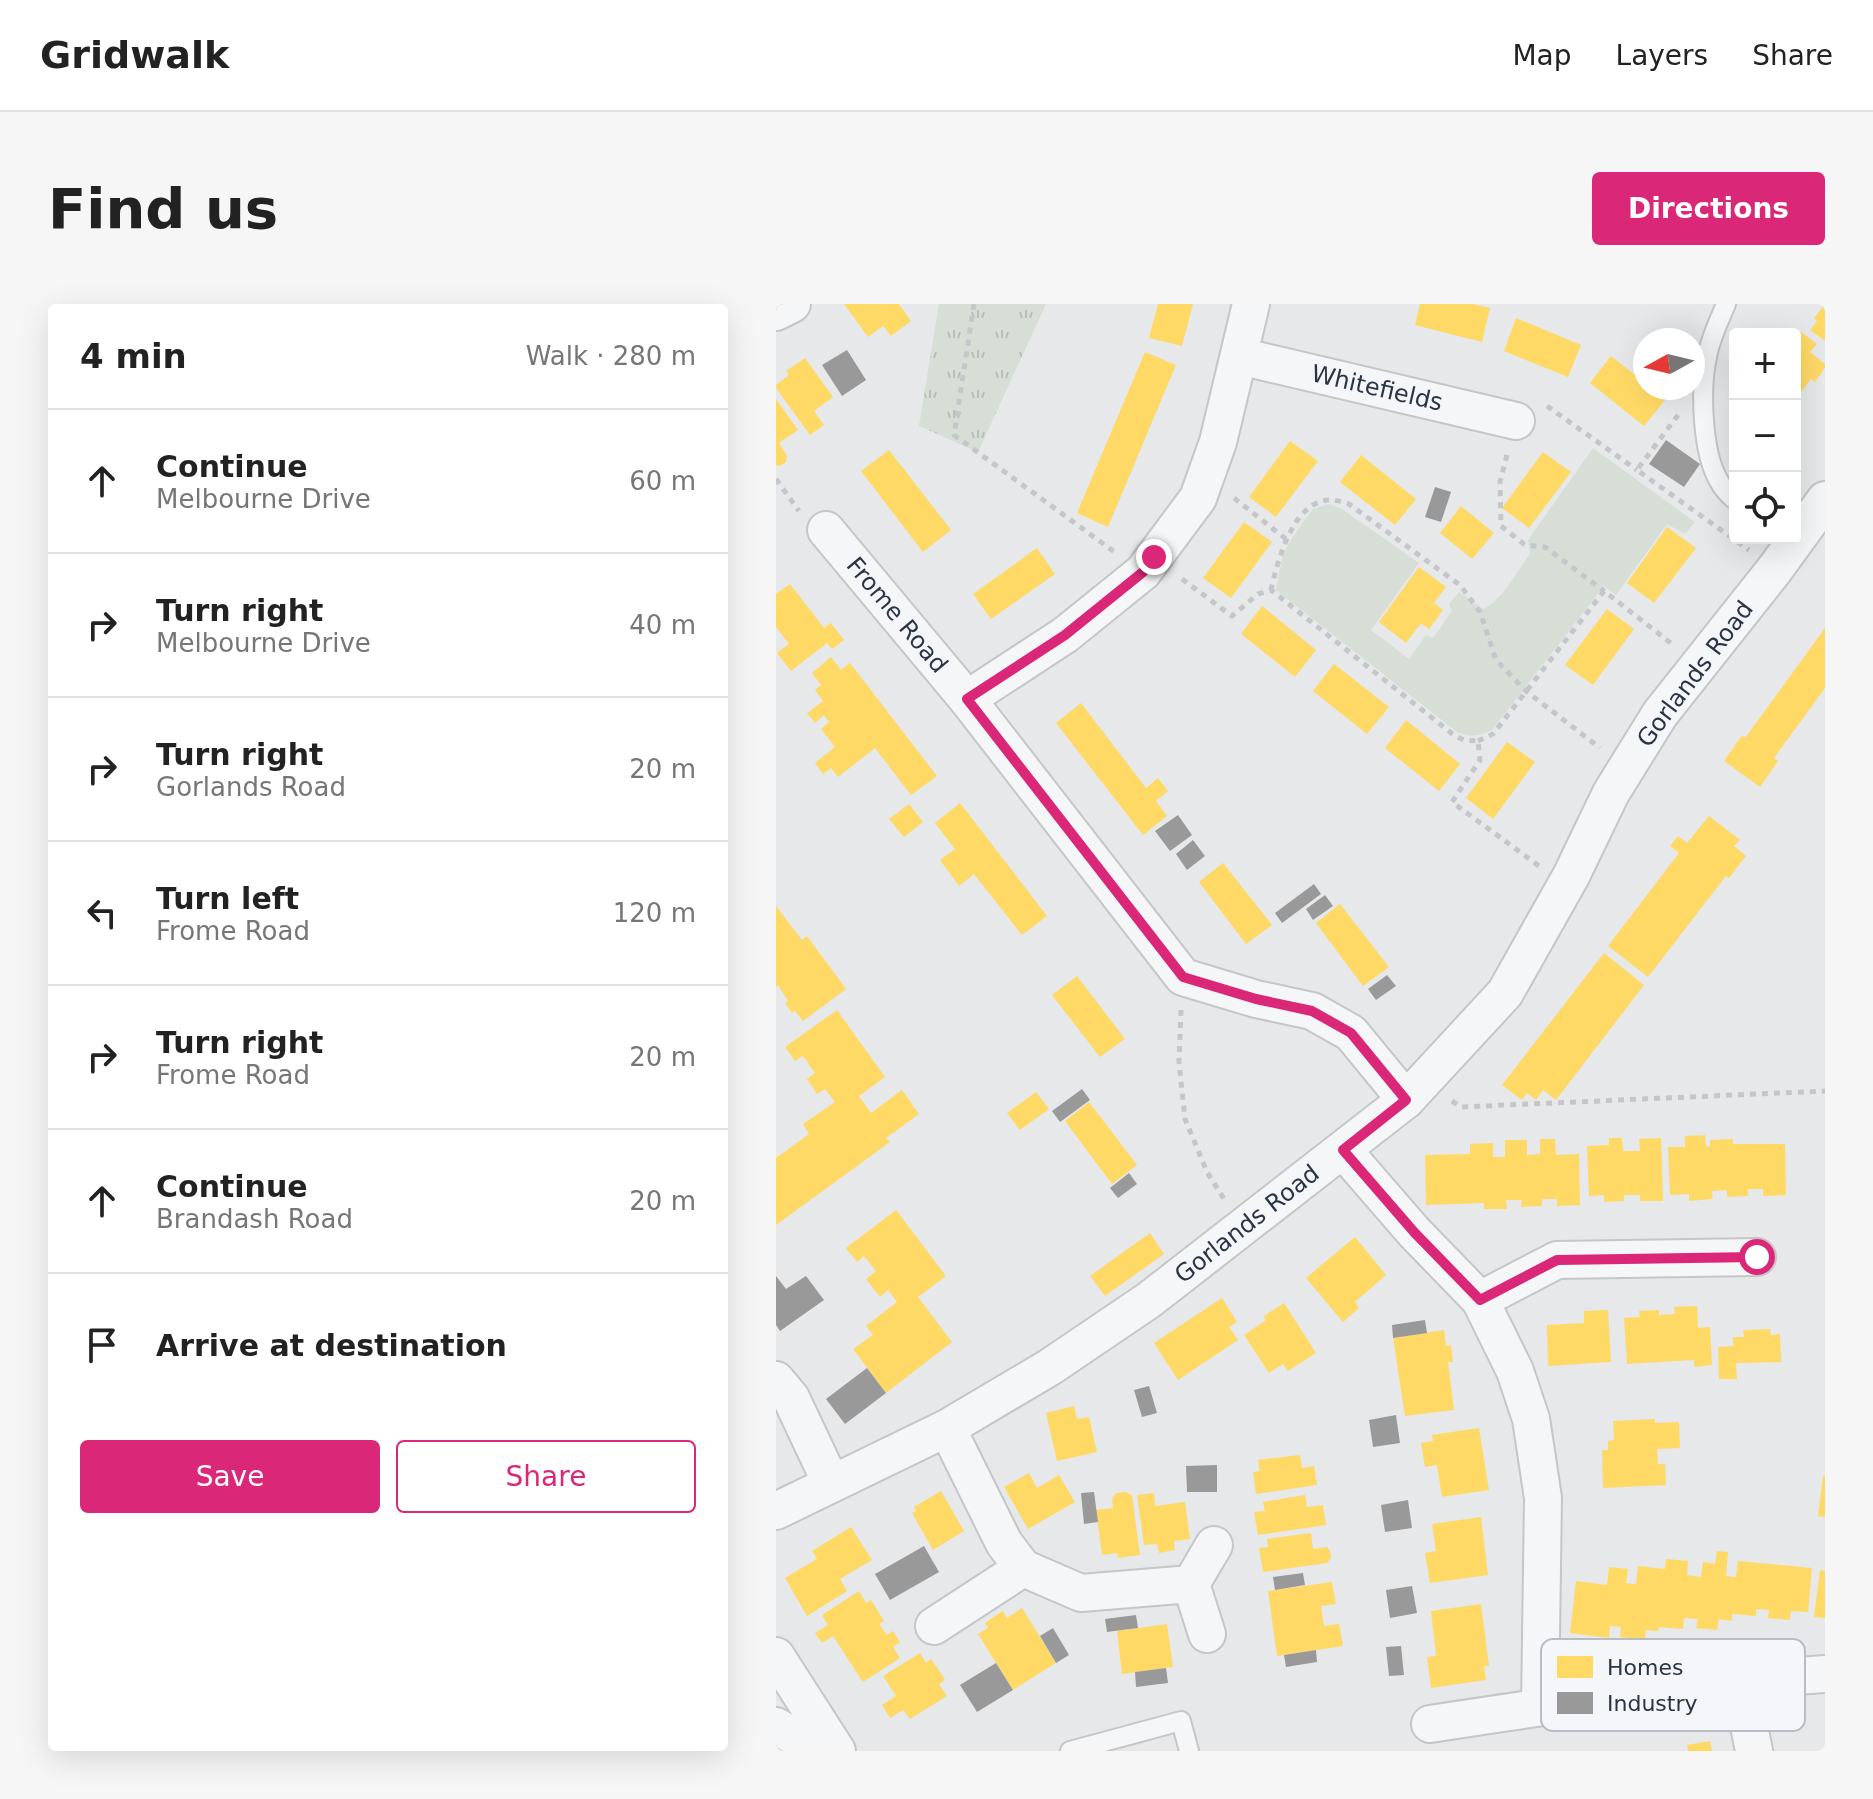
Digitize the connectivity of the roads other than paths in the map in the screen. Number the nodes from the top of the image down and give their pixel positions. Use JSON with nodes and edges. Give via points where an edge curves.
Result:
{"nodes":[{"id":1,"x":792,"y":304,"type":"edge"},
{"id":2,"x":1251,"y":304,"type":"edge"},
{"id":3,"x":1726,"y":304,"type":"edge"},
{"id":4,"x":776,"y":312,"type":"edge"},
{"id":5,"x":1239,"y":356,"type":"junction"},
{"id":6,"x":1516,"y":421,"type":"road end"},
{"id":7,"x":1729,"y":493,"type":"edge"},
{"id":8,"x":1825,"y":500,"type":"edge"},
{"id":9,"x":1801,"y":526,"type":"edge"},
{"id":10,"x":826,"y":530,"type":"dead end"},
{"id":11,"x":1785,"y":544,"type":"edge"},
{"id":12,"x":967,"y":699,"type":"junction"},
{"id":13,"x":1414,"y":1091,"type":"junction"},
{"id":14,"x":1343,"y":1150,"type":"junction"},
{"id":15,"x":1757,"y":1257,"type":"dead end"},
{"id":16,"x":1480,"y":1300,"type":"junction"},
{"id":17,"x":776,"y":1380,"type":"edge"},
{"id":18,"x":947,"y":1428,"type":"junction"},
{"id":19,"x":831,"y":1483,"type":"junction"},
{"id":20,"x":776,"y":1511,"type":"edge"},
{"id":21,"x":1214,"y":1545,"type":"dead end"},
{"id":22,"x":1023,"y":1568,"type":"junction"},
{"id":23,"x":1191,"y":1584,"type":"junction"},
{"id":24,"x":934,"y":1626,"type":"dead end"},
{"id":25,"x":1207,"y":1634,"type":"dead end"},
{"id":26,"x":776,"y":1656,"type":"edge"},
{"id":27,"x":1825,"y":1674,"type":"edge"},
{"id":28,"x":1805,"y":1675,"type":"edge"},
{"id":29,"x":1540,"y":1707,"type":"joint"},
{"id":30,"x":1430,"y":1724,"type":"dead end"},
{"id":31,"x":776,"y":1726,"type":"edge"},
{"id":32,"x":1750,"y":1731,"type":"edge"},
{"id":33,"x":819,"y":1751,"type":"edge"},
{"id":34,"x":837,"y":1751,"type":"edge"},
{"id":35,"x":1070,"y":1751,"type":"edge"},
{"id":36,"x":1189,"y":1751,"type":"edge"},
{"id":37,"x":1754,"y":1751,"type":"edge"}],
"edges":[{"from":1,"to":4,"type":"street"},
{"from":2,"to":5,"type":"street"},
{"from":3,"to":7,"type":"lane","via":[[1707,357],[1703,401],[1712,467]]},
{"from":5,"to":6,"type":"street","name":"Whitefields"},
{"from":5,"to":12,"type":"street","via":[[1198,498],[1148,565],[1065,635]]},
{"from":8,"to":9,"type":"street","name":"Gorlands Road"},
{"from":10,"to":12,"type":"street","name":"Frome Road"},
{"from":11,"to":13,"type":"street","name":"Gorlands Road","via":[[1775,569],[1660,714],[1611,793],[1505,993]]},
{"from":12,"to":13,"type":"street","name":"Frome Road","via":[[1183,977],[1312,1011],[1351,1033]]},
{"from":13,"to":14,"type":"street","name":"Gorlands Road"},
{"from":14,"to":16,"type":"street"},
{"from":14,"to":18,"type":"street","name":"Gorlands Road","via":[[1149,1300]]},
{"from":15,"to":16,"type":"street","via":[[1557,1260]]},
{"from":16,"to":29,"type":"street","via":[[1515,1371],[1531,1419],[1543,1498]]},
{"from":17,"to":19,"type":"street","via":[[791,1398]]},
{"from":18,"to":19,"type":"street","name":"Gorlands Road"},
{"from":18,"to":22,"type":"street","via":[[1004,1543]]},
{"from":19,"to":20,"type":"street","name":"Gorlands Road"},
{"from":21,"to":23,"type":"street"},
{"from":22,"to":23,"type":"street","via":[[1081,1593]]},
{"from":22,"to":24,"type":"street"},
{"from":23,"to":25,"type":"street"},
{"from":26,"to":34,"type":"street"},
{"from":27,"to":28,"type":"street"},
{"from":29,"to":30,"type":"street"},
{"from":31,"to":33,"type":"street"},
{"from":32,"to":37,"type":"street"},
{"from":35,"to":36,"type":"lane","via":[[1181,1721]]}]}
